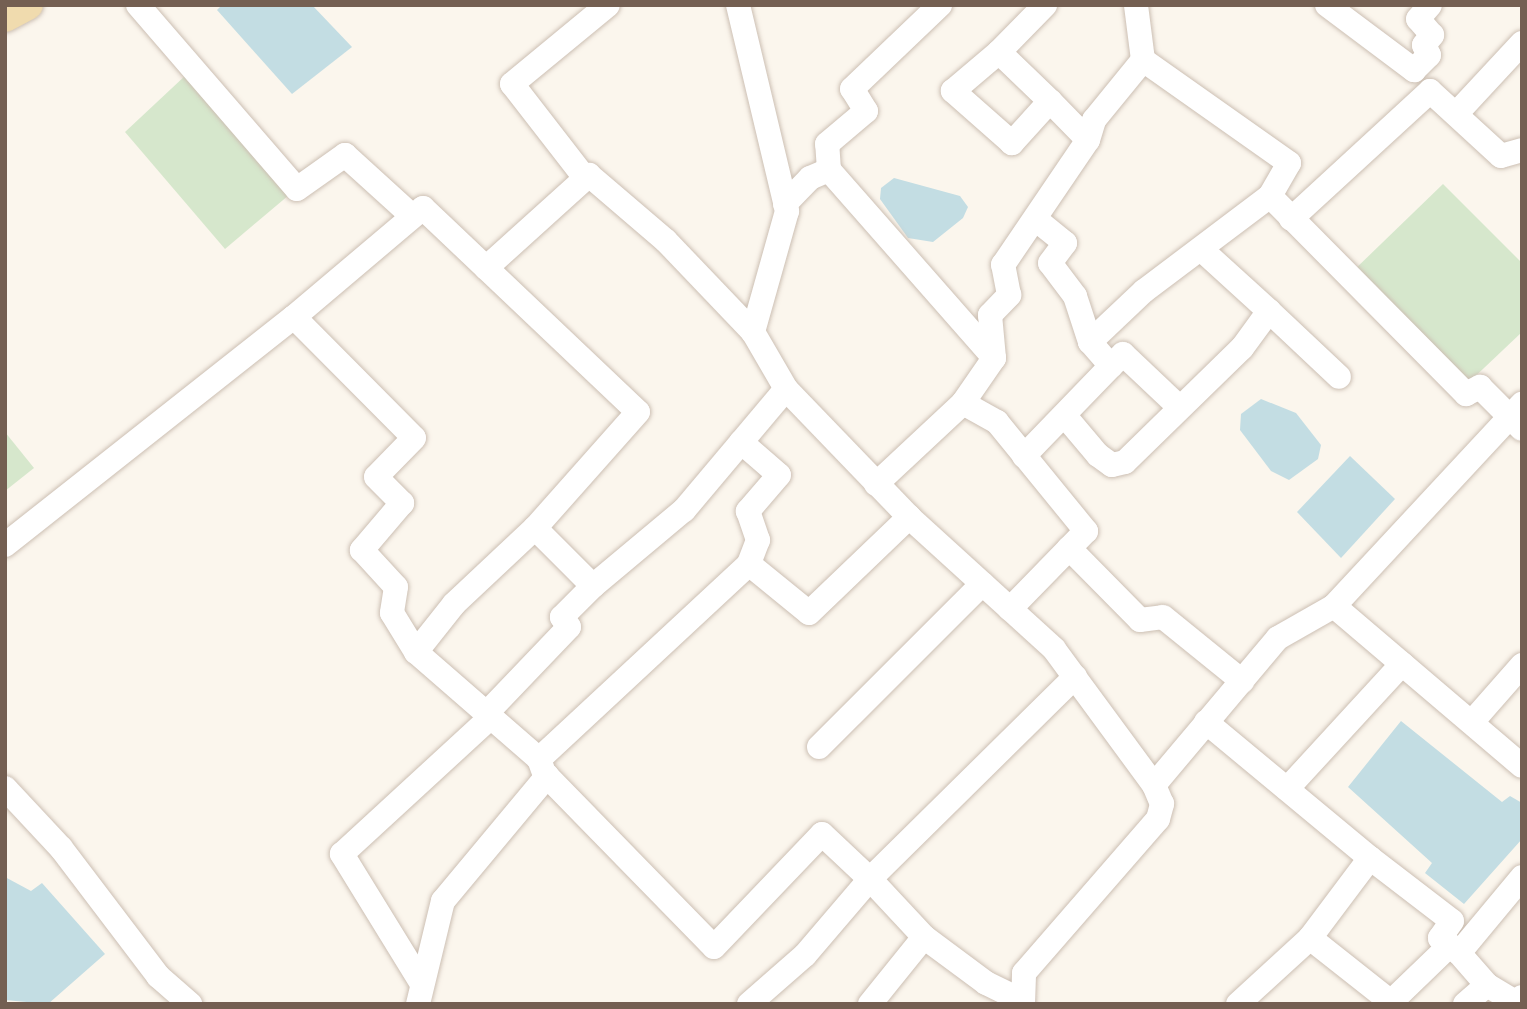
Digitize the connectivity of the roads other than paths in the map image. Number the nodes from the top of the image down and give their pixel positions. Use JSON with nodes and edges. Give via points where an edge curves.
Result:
{"nodes":[{"id":1,"x":27,"y":5,"type":"edge"},
{"id":2,"x":138,"y":5,"type":"edge"},
{"id":3,"x":608,"y":5,"type":"edge"},
{"id":4,"x":738,"y":5,"type":"edge"},
{"id":5,"x":940,"y":5,"type":"edge"},
{"id":6,"x":1045,"y":5,"type":"edge"},
{"id":7,"x":1136,"y":5,"type":"edge"},
{"id":8,"x":1328,"y":5,"type":"edge"},
{"id":9,"x":1430,"y":5,"type":"edge"},
{"id":10,"x":5,"y":17,"type":"edge"},
{"id":11,"x":1522,"y":43,"type":"edge"},
{"id":12,"x":999,"y":52,"type":"junction"},
{"id":13,"x":1143,"y":60,"type":"junction"},
{"id":14,"x":1050,"y":102,"type":"junction"},
{"id":15,"x":1455,"y":114,"type":"junction"},
{"id":16,"x":1088,"y":141,"type":"junction"},
{"id":17,"x":1522,"y":149,"type":"edge"},
{"id":18,"x":829,"y":170,"type":"junction"},
{"id":19,"x":585,"y":178,"type":"junction"},
{"id":20,"x":1270,"y":196,"type":"junction"},
{"id":21,"x":785,"y":204,"type":"junction"},
{"id":22,"x":412,"y":216,"type":"junction"},
{"id":23,"x":1291,"y":219,"type":"junction"},
{"id":24,"x":1037,"y":220,"type":"junction"},
{"id":25,"x":1203,"y":251,"type":"junction"},
{"id":26,"x":486,"y":268,"type":"junction"},
{"id":27,"x":1269,"y":311,"type":"junction"},
{"id":28,"x":294,"y":317,"type":"junction"},
{"id":29,"x":753,"y":332,"type":"junction"},
{"id":30,"x":1090,"y":342,"type":"junction"},
{"id":31,"x":994,"y":358,"type":"junction"},
{"id":32,"x":1111,"y":366,"type":"junction"},
{"id":33,"x":1339,"y":377,"type":"dead end"},
{"id":34,"x":786,"y":389,"type":"junction"},
{"id":35,"x":963,"y":402,"type":"junction"},
{"id":36,"x":1179,"y":407,"type":"junction"},
{"id":37,"x":1065,"y":416,"type":"junction"},
{"id":38,"x":1517,"y":417,"type":"edge"},
{"id":39,"x":741,"y":442,"type":"junction"},
{"id":40,"x":1024,"y":456,"type":"junction"},
{"id":41,"x":876,"y":484,"type":"junction"},
{"id":42,"x":909,"y":517,"type":"junction"},
{"id":43,"x":535,"y":528,"type":"junction"},
{"id":44,"x":5,"y":545,"type":"edge"},
{"id":45,"x":1069,"y":548,"type":"junction"},
{"id":46,"x":749,"y":564,"type":"junction"},
{"id":47,"x":982,"y":584,"type":"junction"},
{"id":48,"x":593,"y":586,"type":"junction"},
{"id":49,"x":1334,"y":606,"type":"junction"},
{"id":50,"x":1010,"y":609,"type":"junction"},
{"id":51,"x":416,"y":652,"type":"junction"},
{"id":52,"x":1402,"y":664,"type":"junction"},
{"id":53,"x":1522,"y":665,"type":"edge"},
{"id":54,"x":1075,"y":677,"type":"junction"},
{"id":55,"x":1242,"y":681,"type":"junction"},
{"id":56,"x":489,"y":715,"type":"junction"},
{"id":57,"x":1206,"y":722,"type":"junction"},
{"id":58,"x":1472,"y":722,"type":"junction"},
{"id":59,"x":819,"y":747,"type":"dead end"},
{"id":60,"x":1522,"y":766,"type":"edge"},
{"id":61,"x":543,"y":768,"type":"junction"},
{"id":62,"x":1154,"y":785,"type":"junction"},
{"id":63,"x":1287,"y":789,"type":"junction"},
{"id":64,"x":9,"y":799,"type":"edge"},
{"id":65,"x":1370,"y":858,"type":"junction"},
{"id":66,"x":1522,"y":877,"type":"edge"},
{"id":67,"x":870,"y":879,"type":"junction"},
{"id":68,"x":924,"y":937,"type":"junction"},
{"id":69,"x":1310,"y":938,"type":"junction"},
{"id":70,"x":1454,"y":949,"type":"junction"},
{"id":71,"x":1487,"y":985,"type":"junction"},
{"id":72,"x":420,"y":994,"type":"edge"},
{"id":73,"x":1522,"y":998,"type":"edge"},
{"id":74,"x":1021,"y":1001,"type":"edge"},
{"id":75,"x":190,"y":1004,"type":"edge"},
{"id":76,"x":749,"y":1004,"type":"edge"},
{"id":77,"x":870,"y":1004,"type":"edge"},
{"id":78,"x":1238,"y":1004,"type":"edge"},
{"id":79,"x":1465,"y":1004,"type":"edge"}],
"edges":[{"from":1,"to":10,"type":"main road"},
{"from":2,"to":22,"type":"street","via":[[297,189],[345,155]]},
{"from":3,"to":19,"type":"street","via":[[512,84]]},
{"from":4,"to":21,"type":"street"},
{"from":5,"to":18,"type":"street","via":[[852,89],[866,111],[827,144]]},
{"from":6,"to":12,"type":"street"},
{"from":7,"to":13,"type":"street"},
{"from":8,"to":9,"type":"street","via":[[1414,70],[1429,55],[1423,45],[1432,35],[1418,19]]},
{"from":11,"to":15,"type":"street"},
{"from":12,"to":14,"type":"street"},
{"from":12,"to":14,"type":"street","via":[[953,91],[965,107],[1012,143]]},
{"from":13,"to":16,"type":"street","via":[[1094,121]]},
{"from":13,"to":20,"type":"street","via":[[1289,163]]},
{"from":14,"to":16,"type":"street"},
{"from":15,"to":17,"type":"street","via":[[1500,156]]},
{"from":15,"to":23,"type":"street","via":[[1427,92]]},
{"from":16,"to":24,"type":"street"},
{"from":18,"to":21,"type":"street","via":[[810,178]]},
{"from":18,"to":31,"type":"street"},
{"from":19,"to":26,"type":"street"},
{"from":19,"to":29,"type":"street","via":[[589,175],[666,241]]},
{"from":20,"to":23,"type":"street"},
{"from":20,"to":25,"type":"street"},
{"from":21,"to":29,"type":"street"},
{"from":22,"to":26,"type":"street","via":[[423,208]]},
{"from":22,"to":28,"type":"street"},
{"from":23,"to":38,"type":"street","via":[[1466,394],[1478,386]]},
{"from":24,"to":30,"type":"street","via":[[1065,243],[1050,263],[1075,296]]},
{"from":24,"to":31,"type":"street","via":[[1003,265],[1009,295],[990,315]]},
{"from":25,"to":27,"type":"street"},
{"from":25,"to":30,"type":"street","via":[[1144,291]]},
{"from":26,"to":43,"type":"street","via":[[638,412]]},
{"from":27,"to":33,"type":"street"},
{"from":27,"to":36,"type":"street","via":[[1242,348]]},
{"from":28,"to":44,"type":"street"},
{"from":28,"to":51,"type":"street","via":[[414,438],[376,477],[402,503],[362,550],[396,587],[392,613]]},
{"from":29,"to":34,"type":"street"},
{"from":30,"to":32,"type":"street"},
{"from":31,"to":35,"type":"street"},
{"from":32,"to":36,"type":"street","via":[[1123,354]]},
{"from":32,"to":37,"type":"street"},
{"from":34,"to":39,"type":"street"},
{"from":34,"to":41,"type":"street"},
{"from":35,"to":40,"type":"street","via":[[997,422]]},
{"from":35,"to":41,"type":"street"},
{"from":36,"to":37,"type":"street","via":[[1125,462],[1112,464]]},
{"from":37,"to":40,"type":"street"},
{"from":38,"to":49,"type":"street"},
{"from":39,"to":46,"type":"street","via":[[779,475],[748,511],[758,540]]},
{"from":39,"to":48,"type":"street","via":[[684,510]]},
{"from":40,"to":45,"type":"street","via":[[1086,531]]},
{"from":41,"to":42,"type":"street"},
{"from":42,"to":46,"type":"street","via":[[809,613]]},
{"from":42,"to":47,"type":"street"},
{"from":43,"to":48,"type":"street"},
{"from":43,"to":51,"type":"street","via":[[454,604]]},
{"from":45,"to":50,"type":"street"},
{"from":45,"to":55,"type":"street","via":[[1140,620],[1163,617]]},
{"from":46,"to":61,"type":"street"},
{"from":47,"to":50,"type":"street"},
{"from":47,"to":59,"type":"street"},
{"from":48,"to":56,"type":"street","via":[[562,617],[569,627]]},
{"from":49,"to":52,"type":"street"},
{"from":49,"to":55,"type":"street","via":[[1278,638]]},
{"from":50,"to":54,"type":"street"},
{"from":51,"to":56,"type":"street"},
{"from":52,"to":58,"type":"street"},
{"from":52,"to":63,"type":"street"},
{"from":53,"to":58,"type":"street"},
{"from":54,"to":62,"type":"street"},
{"from":54,"to":67,"type":"street"},
{"from":55,"to":57,"type":"street"},
{"from":56,"to":61,"type":"street"},
{"from":56,"to":72,"type":"street","via":[[341,854]]},
{"from":57,"to":62,"type":"street"},
{"from":57,"to":63,"type":"street"},
{"from":58,"to":60,"type":"street"},
{"from":61,"to":67,"type":"street","via":[[715,947],[822,834]]},
{"from":61,"to":72,"type":"street","via":[[443,901]]},
{"from":62,"to":74,"type":"street","via":[[1162,804],[1158,819],[1024,973]]},
{"from":63,"to":65,"type":"street"},
{"from":64,"to":75,"type":"street","via":[[158,976]]},
{"from":65,"to":69,"type":"street"},
{"from":65,"to":70,"type":"street","via":[[1452,921],[1440,938]]},
{"from":66,"to":70,"type":"street"},
{"from":67,"to":68,"type":"street"},
{"from":67,"to":76,"type":"street","via":[[805,955]]},
{"from":68,"to":74,"type":"street","via":[[986,984]]},
{"from":68,"to":77,"type":"street"},
{"from":69,"to":70,"type":"street","via":[[1391,1002]]},
{"from":69,"to":78,"type":"street"},
{"from":70,"to":71,"type":"street"},
{"from":71,"to":73,"type":"street","via":[[1517,1003]]},
{"from":71,"to":79,"type":"street"}]}
